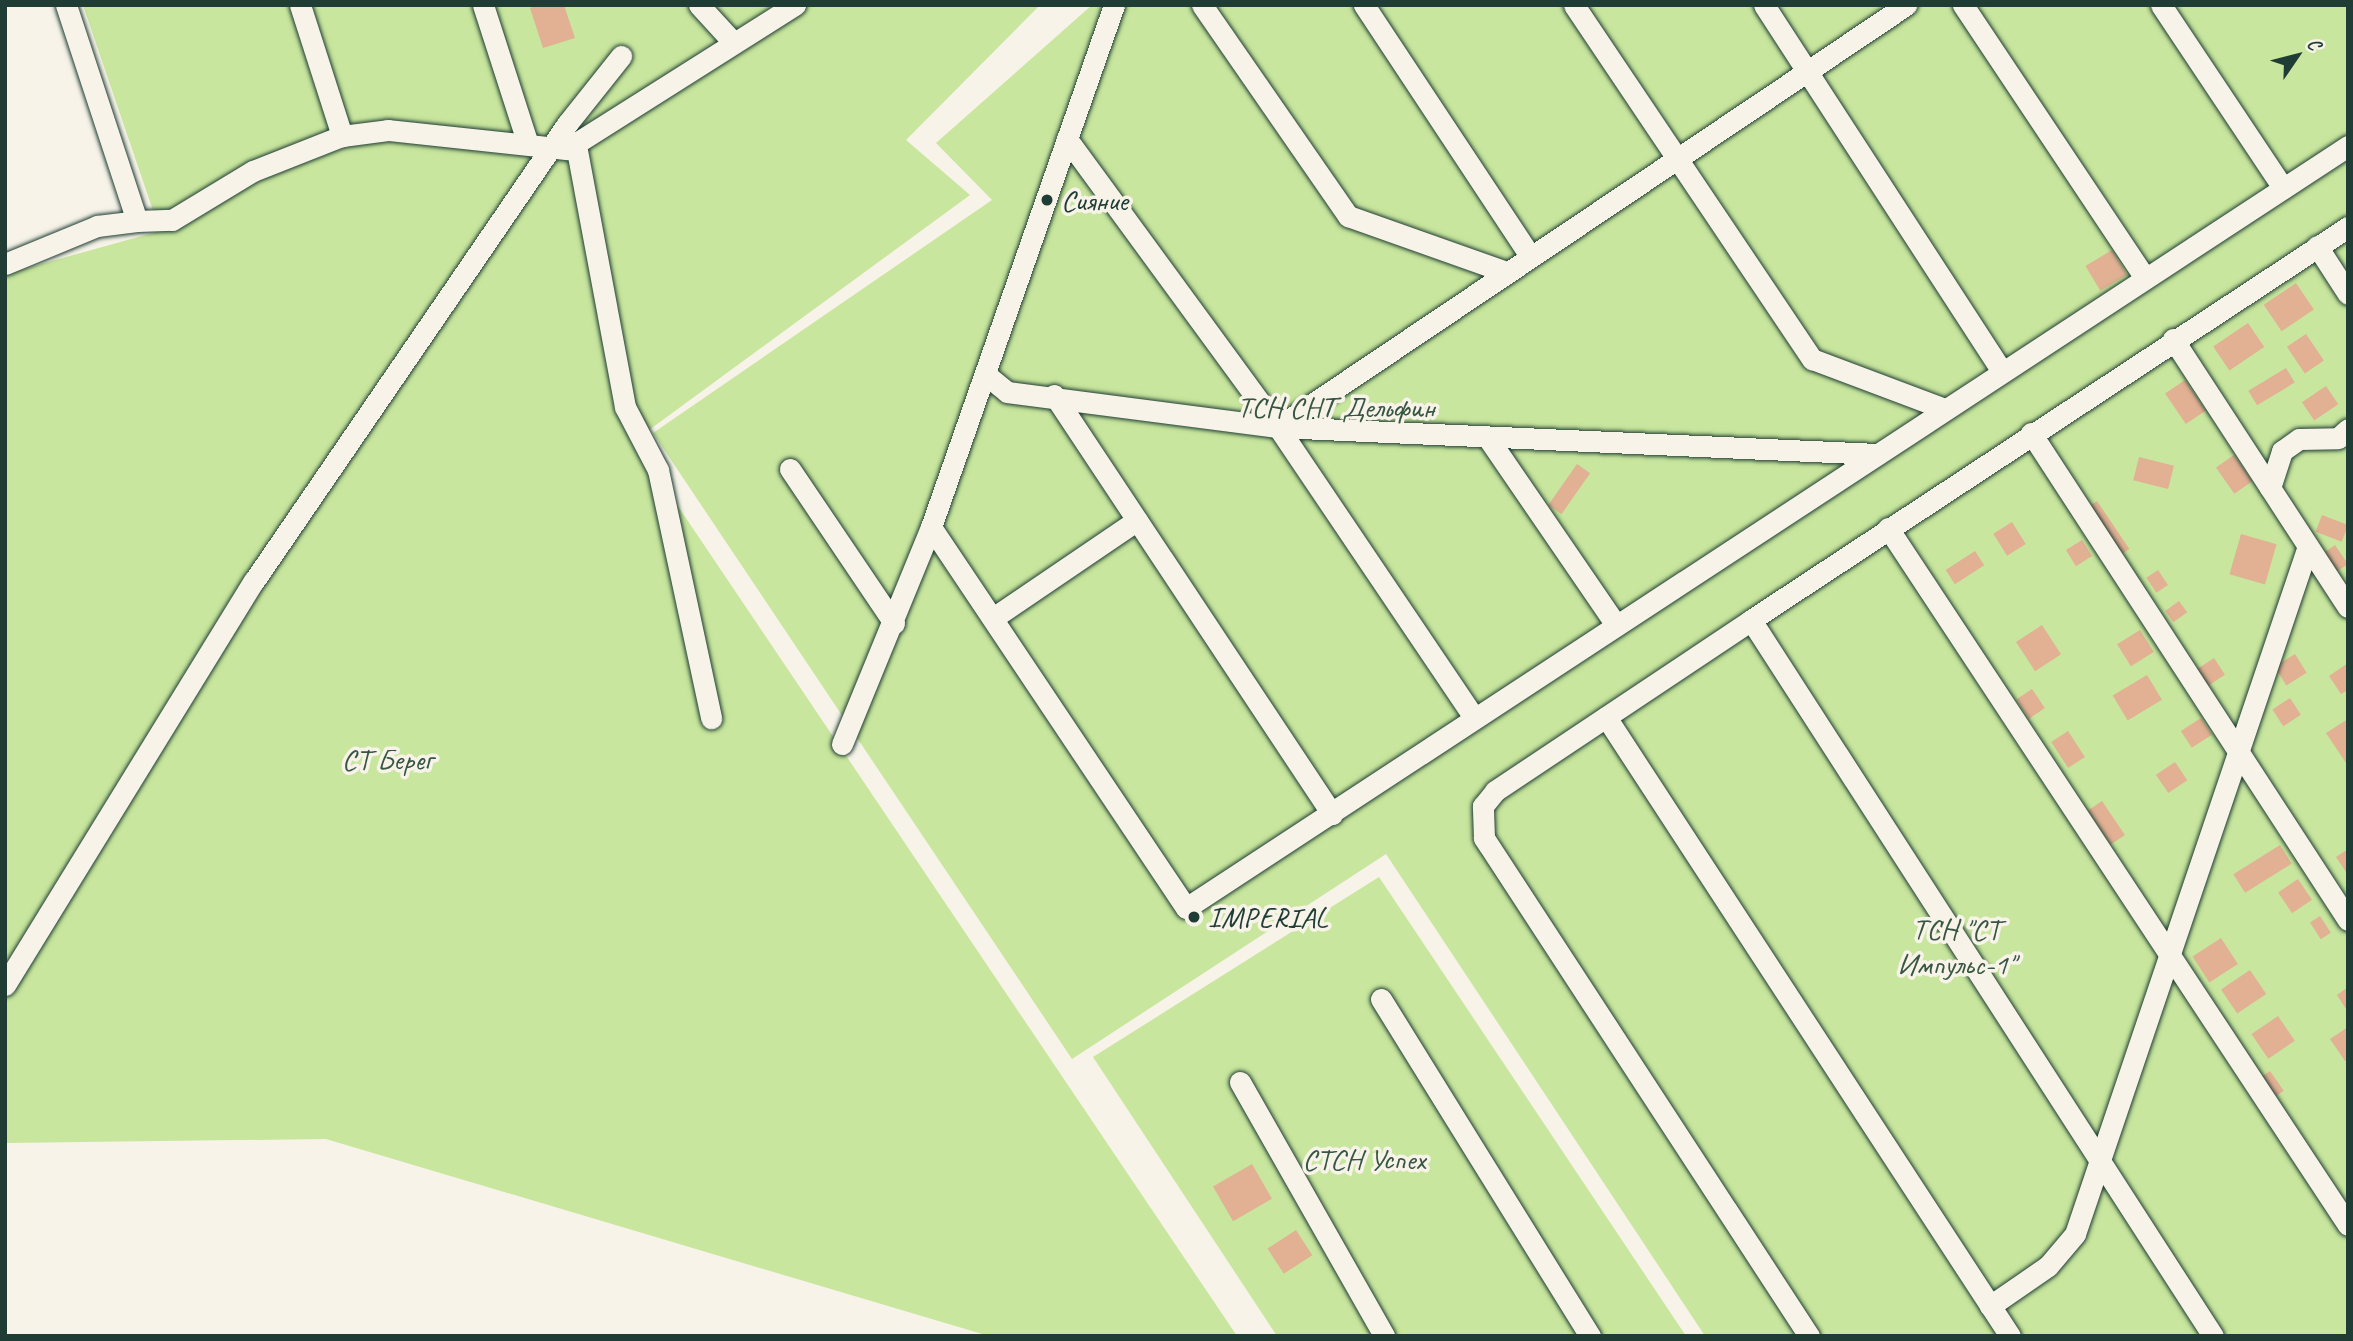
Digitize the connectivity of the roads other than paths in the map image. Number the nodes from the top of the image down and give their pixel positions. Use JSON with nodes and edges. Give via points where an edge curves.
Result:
{"nodes":[{"id":1,"x":66,"y":5,"type":"edge"},
{"id":2,"x":300,"y":5,"type":"edge"},
{"id":3,"x":483,"y":5,"type":"edge"},
{"id":4,"x":699,"y":5,"type":"edge"},
{"id":5,"x":794,"y":5,"type":"edge"},
{"id":6,"x":1114,"y":5,"type":"edge"},
{"id":7,"x":1202,"y":5,"type":"edge"},
{"id":8,"x":1364,"y":5,"type":"edge"},
{"id":9,"x":1574,"y":5,"type":"edge"},
{"id":10,"x":1764,"y":5,"type":"edge"},
{"id":11,"x":1906,"y":5,"type":"edge"},
{"id":12,"x":1963,"y":5,"type":"edge"},
{"id":13,"x":2161,"y":5,"type":"edge"},
{"id":14,"x":733,"y":42,"type":"junction"},
{"id":15,"x":621,"y":56,"type":"dead end"},
{"id":16,"x":1808,"y":70,"type":"junction"},
{"id":17,"x":342,"y":136,"type":"junction"},
{"id":18,"x":1067,"y":139,"type":"junction"},
{"id":19,"x":528,"y":144,"type":"junction"},
{"id":20,"x":576,"y":145,"type":"junction"},
{"id":21,"x":2348,"y":146,"type":"edge"},
{"id":22,"x":553,"y":149,"type":"junction"},
{"id":23,"x":1676,"y":157,"type":"junction"},
{"id":24,"x":2283,"y":188,"type":"junction"},
{"id":25,"x":137,"y":221,"type":"junction"},
{"id":26,"x":2348,"y":226,"type":"edge"},
{"id":27,"x":2317,"y":246,"type":"junction"},
{"id":28,"x":1529,"y":254,"type":"junction"},
{"id":29,"x":5,"y":264,"type":"edge"},
{"id":30,"x":1503,"y":271,"type":"junction"},
{"id":31,"x":2145,"y":278,"type":"junction"},
{"id":32,"x":2348,"y":294,"type":"edge"},
{"id":33,"x":2173,"y":339,"type":"junction"},
{"id":34,"x":2002,"y":372,"type":"junction"},
{"id":35,"x":985,"y":374,"type":"junction"},
{"id":36,"x":1054,"y":395,"type":"junction"},
{"id":37,"x":1945,"y":409,"type":"junction"},
{"id":38,"x":1279,"y":427,"type":"junction"},
{"id":39,"x":2348,"y":429,"type":"edge"},
{"id":40,"x":2031,"y":433,"type":"junction"},
{"id":41,"x":1488,"y":438,"type":"junction"},
{"id":42,"x":1877,"y":454,"type":"junction"},
{"id":43,"x":790,"y":469,"type":"dead end"},
{"id":44,"x":2270,"y":488,"type":"junction"},
{"id":45,"x":1137,"y":520,"type":"junction"},
{"id":46,"x":931,"y":527,"type":"junction"},
{"id":47,"x":1888,"y":528,"type":"junction"},
{"id":48,"x":2308,"y":546,"type":"junction"},
{"id":49,"x":2348,"y":607,"type":"edge"},
{"id":50,"x":993,"y":618,"type":"junction"},
{"id":51,"x":1751,"y":620,"type":"junction"},
{"id":52,"x":894,"y":623,"type":"junction"},
{"id":53,"x":1616,"y":625,"type":"junction"},
{"id":54,"x":1605,"y":717,"type":"junction"},
{"id":55,"x":711,"y":718,"type":"dead end"},
{"id":56,"x":1474,"y":718,"type":"junction"},
{"id":57,"x":842,"y":744,"type":"dead end"},
{"id":58,"x":2235,"y":748,"type":"junction"},
{"id":59,"x":1332,"y":814,"type":"junction"},
{"id":60,"x":2348,"y":920,"type":"edge"},
{"id":61,"x":2169,"y":954,"type":"junction"},
{"id":62,"x":5,"y":985,"type":"edge"},
{"id":63,"x":1381,"y":999,"type":"dead end"},
{"id":64,"x":1240,"y":1082,"type":"dead end"},
{"id":65,"x":2099,"y":1160,"type":"junction"},
{"id":66,"x":2348,"y":1225,"type":"edge"},
{"id":67,"x":1990,"y":1306,"type":"junction"},
{"id":68,"x":1384,"y":1336,"type":"edge"},
{"id":69,"x":1590,"y":1336,"type":"edge"},
{"id":70,"x":1809,"y":1336,"type":"edge"},
{"id":71,"x":2010,"y":1336,"type":"edge"},
{"id":72,"x":2213,"y":1336,"type":"edge"}],
"edges":[{"from":1,"to":25,"type":"street"},
{"from":2,"to":17,"type":"street"},
{"from":3,"to":19,"type":"street"},
{"from":4,"to":14,"type":"street"},
{"from":5,"to":14,"type":"street"},
{"from":6,"to":18,"type":"street"},
{"from":7,"to":30,"type":"street","via":[[1348,216]]},
{"from":8,"to":28,"type":"street"},
{"from":9,"to":23,"type":"street"},
{"from":10,"to":16,"type":"street"},
{"from":11,"to":16,"type":"street"},
{"from":12,"to":31,"type":"street"},
{"from":13,"to":24,"type":"street"},
{"from":14,"to":20,"type":"street"},
{"from":15,"to":22,"type":"street"},
{"from":16,"to":23,"type":"street"},
{"from":16,"to":34,"type":"street"},
{"from":17,"to":19,"type":"street","via":[[388,130]]},
{"from":17,"to":25,"type":"street","via":[[253,171],[172,220]]},
{"from":18,"to":35,"type":"street"},
{"from":18,"to":38,"type":"street"},
{"from":19,"to":22,"type":"street"},
{"from":20,"to":22,"type":"street"},
{"from":20,"to":55,"type":"street","via":[[625,407],[658,470]]},
{"from":21,"to":24,"type":"street"},
{"from":22,"to":62,"type":"street","via":[[214,643],[72,885]]},
{"from":23,"to":28,"type":"street"},
{"from":23,"to":37,"type":"street","via":[[1812,359]]},
{"from":24,"to":31,"type":"street"},
{"from":25,"to":29,"type":"street","via":[[97,226]]},
{"from":26,"to":27,"type":"street"},
{"from":27,"to":32,"type":"street"},
{"from":27,"to":33,"type":"street"},
{"from":28,"to":30,"type":"street"},
{"from":30,"to":38,"type":"street"},
{"from":31,"to":34,"type":"street"},
{"from":33,"to":40,"type":"street"},
{"from":33,"to":44,"type":"street"},
{"from":34,"to":37,"type":"street"},
{"from":35,"to":36,"type":"street","via":[[1007,392]]},
{"from":35,"to":46,"type":"street"},
{"from":36,"to":38,"type":"street"},
{"from":36,"to":45,"type":"street"},
{"from":37,"to":42,"type":"street"},
{"from":38,"to":41,"type":"street"},
{"from":38,"to":56,"type":"street"},
{"from":39,"to":44,"type":"street","via":[[2338,438],[2299,439],[2282,451]]},
{"from":40,"to":47,"type":"street"},
{"from":40,"to":58,"type":"street"},
{"from":41,"to":42,"type":"street"},
{"from":41,"to":53,"type":"street"},
{"from":42,"to":53,"type":"street"},
{"from":43,"to":52,"type":"street"},
{"from":44,"to":48,"type":"street"},
{"from":45,"to":50,"type":"street"},
{"from":45,"to":59,"type":"street"},
{"from":46,"to":50,"type":"street"},
{"from":46,"to":52,"type":"street"},
{"from":47,"to":51,"type":"street"},
{"from":47,"to":61,"type":"street"},
{"from":48,"to":49,"type":"street"},
{"from":48,"to":58,"type":"street"},
{"from":50,"to":59,"type":"street","via":[[1186,908]]},
{"from":51,"to":54,"type":"street"},
{"from":51,"to":65,"type":"street"},
{"from":52,"to":57,"type":"street"},
{"from":53,"to":56,"type":"street"},
{"from":54,"to":67,"type":"street"},
{"from":54,"to":70,"type":"street","via":[[1495,791],[1479,821],[1484,838]]},
{"from":56,"to":59,"type":"street"},
{"from":58,"to":60,"type":"street"},
{"from":58,"to":61,"type":"street"},
{"from":61,"to":65,"type":"street"},
{"from":61,"to":66,"type":"street"},
{"from":63,"to":69,"type":"street"},
{"from":64,"to":68,"type":"street"},
{"from":65,"to":67,"type":"street","via":[[2068,1247]]},
{"from":65,"to":72,"type":"street"},
{"from":67,"to":71,"type":"street"}]}
